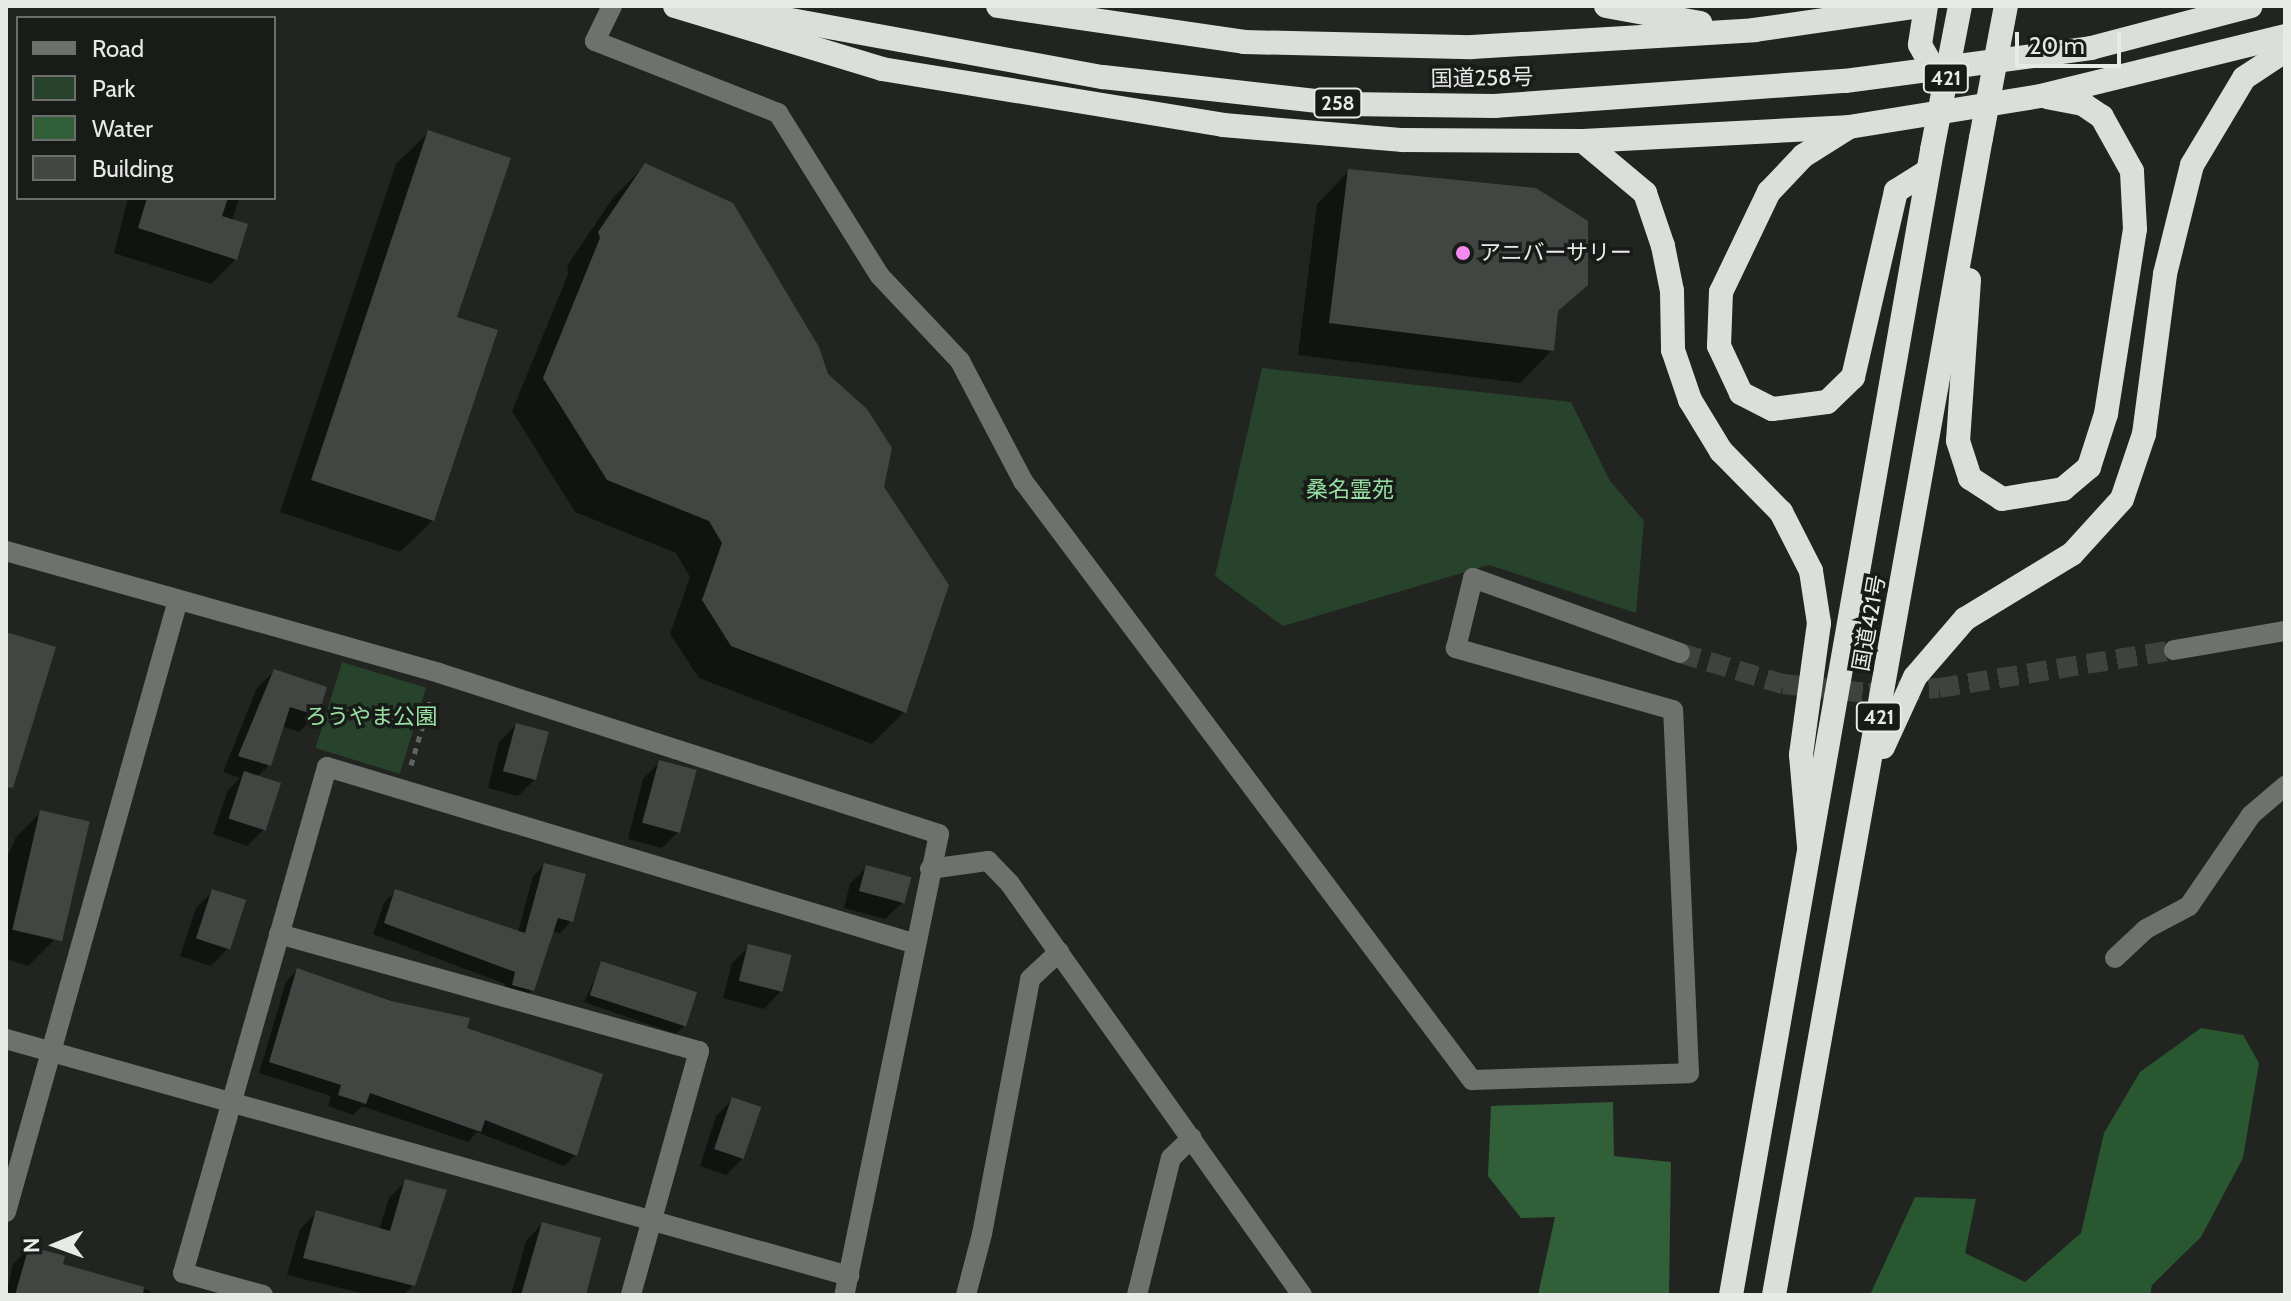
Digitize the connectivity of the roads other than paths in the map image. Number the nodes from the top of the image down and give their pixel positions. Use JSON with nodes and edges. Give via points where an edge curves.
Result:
{"nodes":[{"id":1,"x":612,"y":6,"type":"edge"},
{"id":2,"x":675,"y":6,"type":"edge"},
{"id":3,"x":713,"y":6,"type":"edge"},
{"id":4,"x":998,"y":6,"type":"edge"},
{"id":5,"x":1606,"y":6,"type":"edge"},
{"id":6,"x":1924,"y":6,"type":"edge"},
{"id":7,"x":1960,"y":6,"type":"edge"},
{"id":8,"x":2006,"y":6,"type":"edge"},
{"id":9,"x":2251,"y":6,"type":"edge"},
{"id":10,"x":1754,"y":30,"type":"junction"},
{"id":11,"x":2285,"y":36,"type":"edge"},
{"id":12,"x":2285,"y":51,"type":"edge"},
{"id":13,"x":1944,"y":87,"type":"junction"},
{"id":14,"x":2041,"y":96,"type":"junction"},
{"id":15,"x":1849,"y":127,"type":"junction"},
{"id":16,"x":1583,"y":141,"type":"junction"},
{"id":17,"x":1930,"y":161,"type":"junction"},
{"id":18,"x":1959,"y":260,"type":"junction"},
{"id":19,"x":6,"y":551,"type":"edge"},
{"id":20,"x":178,"y":600,"type":"junction"},
{"id":21,"x":2285,"y":631,"type":"edge"},
{"id":22,"x":2174,"y":650,"type":"tunnel mouth"},
{"id":23,"x":1680,"y":653,"type":"tunnel mouth"},
{"id":24,"x":1869,"y":778,"type":"junction"},
{"id":25,"x":2285,"y":786,"type":"edge"},
{"id":26,"x":1809,"y":846,"type":"junction"},
{"id":27,"x":930,"y":869,"type":"junction"},
{"id":28,"x":279,"y":934,"type":"junction"},
{"id":29,"x":913,"y":943,"type":"junction"},
{"id":30,"x":1059,"y":952,"type":"junction"},
{"id":31,"x":2115,"y":958,"type":"dead end"},
{"id":32,"x":6,"y":1039,"type":"edge"},
{"id":33,"x":50,"y":1051,"type":"junction"},
{"id":34,"x":232,"y":1102,"type":"junction"},
{"id":35,"x":1192,"y":1138,"type":"junction"},
{"id":36,"x":6,"y":1212,"type":"edge"},
{"id":37,"x":651,"y":1221,"type":"junction"},
{"id":38,"x":847,"y":1285,"type":"edge"},
{"id":39,"x":263,"y":1295,"type":"edge"},
{"id":40,"x":631,"y":1295,"type":"edge"},
{"id":41,"x":966,"y":1295,"type":"edge"},
{"id":42,"x":1137,"y":1295,"type":"edge"},
{"id":43,"x":1302,"y":1295,"type":"edge"},
{"id":44,"x":1731,"y":1295,"type":"edge"},
{"id":45,"x":1774,"y":1295,"type":"edge"}],
"edges":[{"from":1,"to":23,"type":"street","via":[[595,41],[778,113],[880,276],[960,361],[1023,481],[1472,1080],[1689,1073],[1673,710],[1456,648],[1473,578]]},
{"from":2,"to":16,"type":"highway","via":[[882,69],[1223,125],[1403,140]]},
{"from":3,"to":9,"type":"highway","name":"国道258号","number":"258","via":[[1103,77],[1344,104],[1494,106],[1876,77],[2091,48]]},
{"from":4,"to":10,"type":"highway","name":"国道258号","via":[[1244,42],[1472,47]]},
{"from":5,"to":10,"type":"highway"},
{"from":6,"to":10,"type":"highway","name":"国道258号"},
{"from":6,"to":13,"type":"highway","number":"421","bridge":true,"via":[[1920,45]]},
{"from":7,"to":13,"type":"highway","name":"国道421号","number":"421","bridge":true},
{"from":8,"to":18,"type":"highway","name":"国道421号","number":"421","bridge":true},
{"from":11,"to":14,"type":"highway"},
{"from":12,"to":24,"type":"highway","number":"421","via":[[2244,78],[2192,165],[2165,274],[2144,434],[2122,499],[2072,554],[1965,619],[1915,677]]},
{"from":13,"to":17,"type":"highway","name":"国道421号","number":"421","bridge":true},
{"from":14,"to":15,"type":"highway"},
{"from":14,"to":18,"type":"highway","via":[[2083,104],[2102,117],[2132,171],[2135,229],[2106,414],[2089,467],[2063,489],[2002,499],[1970,478],[1958,441],[1970,281]]},
{"from":15,"to":16,"type":"highway"},
{"from":15,"to":17,"type":"highway","via":[[1803,156],[1769,192],[1721,292],[1719,346],[1741,393],[1772,409],[1827,402],[1853,377],[1896,191]]},
{"from":16,"to":26,"type":"highway","via":[[1645,193],[1663,246],[1672,291],[1673,350],[1690,400],[1721,451],[1781,512],[1811,571],[1819,623],[1801,755]]},
{"from":17,"to":26,"type":"highway","name":"国道421号","number":"421"},
{"from":18,"to":24,"type":"highway","name":"国道421号","number":"421"},
{"from":19,"to":20,"type":"street"},
{"from":20,"to":27,"type":"street","via":[[439,673],[939,834]]},
{"from":20,"to":33,"type":"street"},
{"from":21,"to":22,"type":"street"},
{"from":24,"to":45,"type":"highway","name":"国道421号","number":"421"},
{"from":25,"to":31,"type":"street","via":[[2251,815],[2189,906],[2146,929]]},
{"from":26,"to":44,"type":"highway","name":"国道421号","number":"421"},
{"from":27,"to":29,"type":"street"},
{"from":27,"to":30,"type":"street","via":[[988,861]]},
{"from":28,"to":29,"type":"street","via":[[327,767]]},
{"from":28,"to":34,"type":"street"},
{"from":28,"to":37,"type":"street","via":[[699,1051]]},
{"from":29,"to":38,"type":"street"},
{"from":30,"to":35,"type":"street"},
{"from":30,"to":41,"type":"street","via":[[1030,979]]},
{"from":32,"to":33,"type":"street"},
{"from":33,"to":34,"type":"street"},
{"from":33,"to":36,"type":"street"},
{"from":34,"to":37,"type":"street"},
{"from":34,"to":39,"type":"street","via":[[183,1273]]},
{"from":35,"to":42,"type":"street","via":[[1171,1158]]},
{"from":35,"to":43,"type":"street"},
{"from":37,"to":38,"type":"street"},
{"from":37,"to":40,"type":"street"}]}
